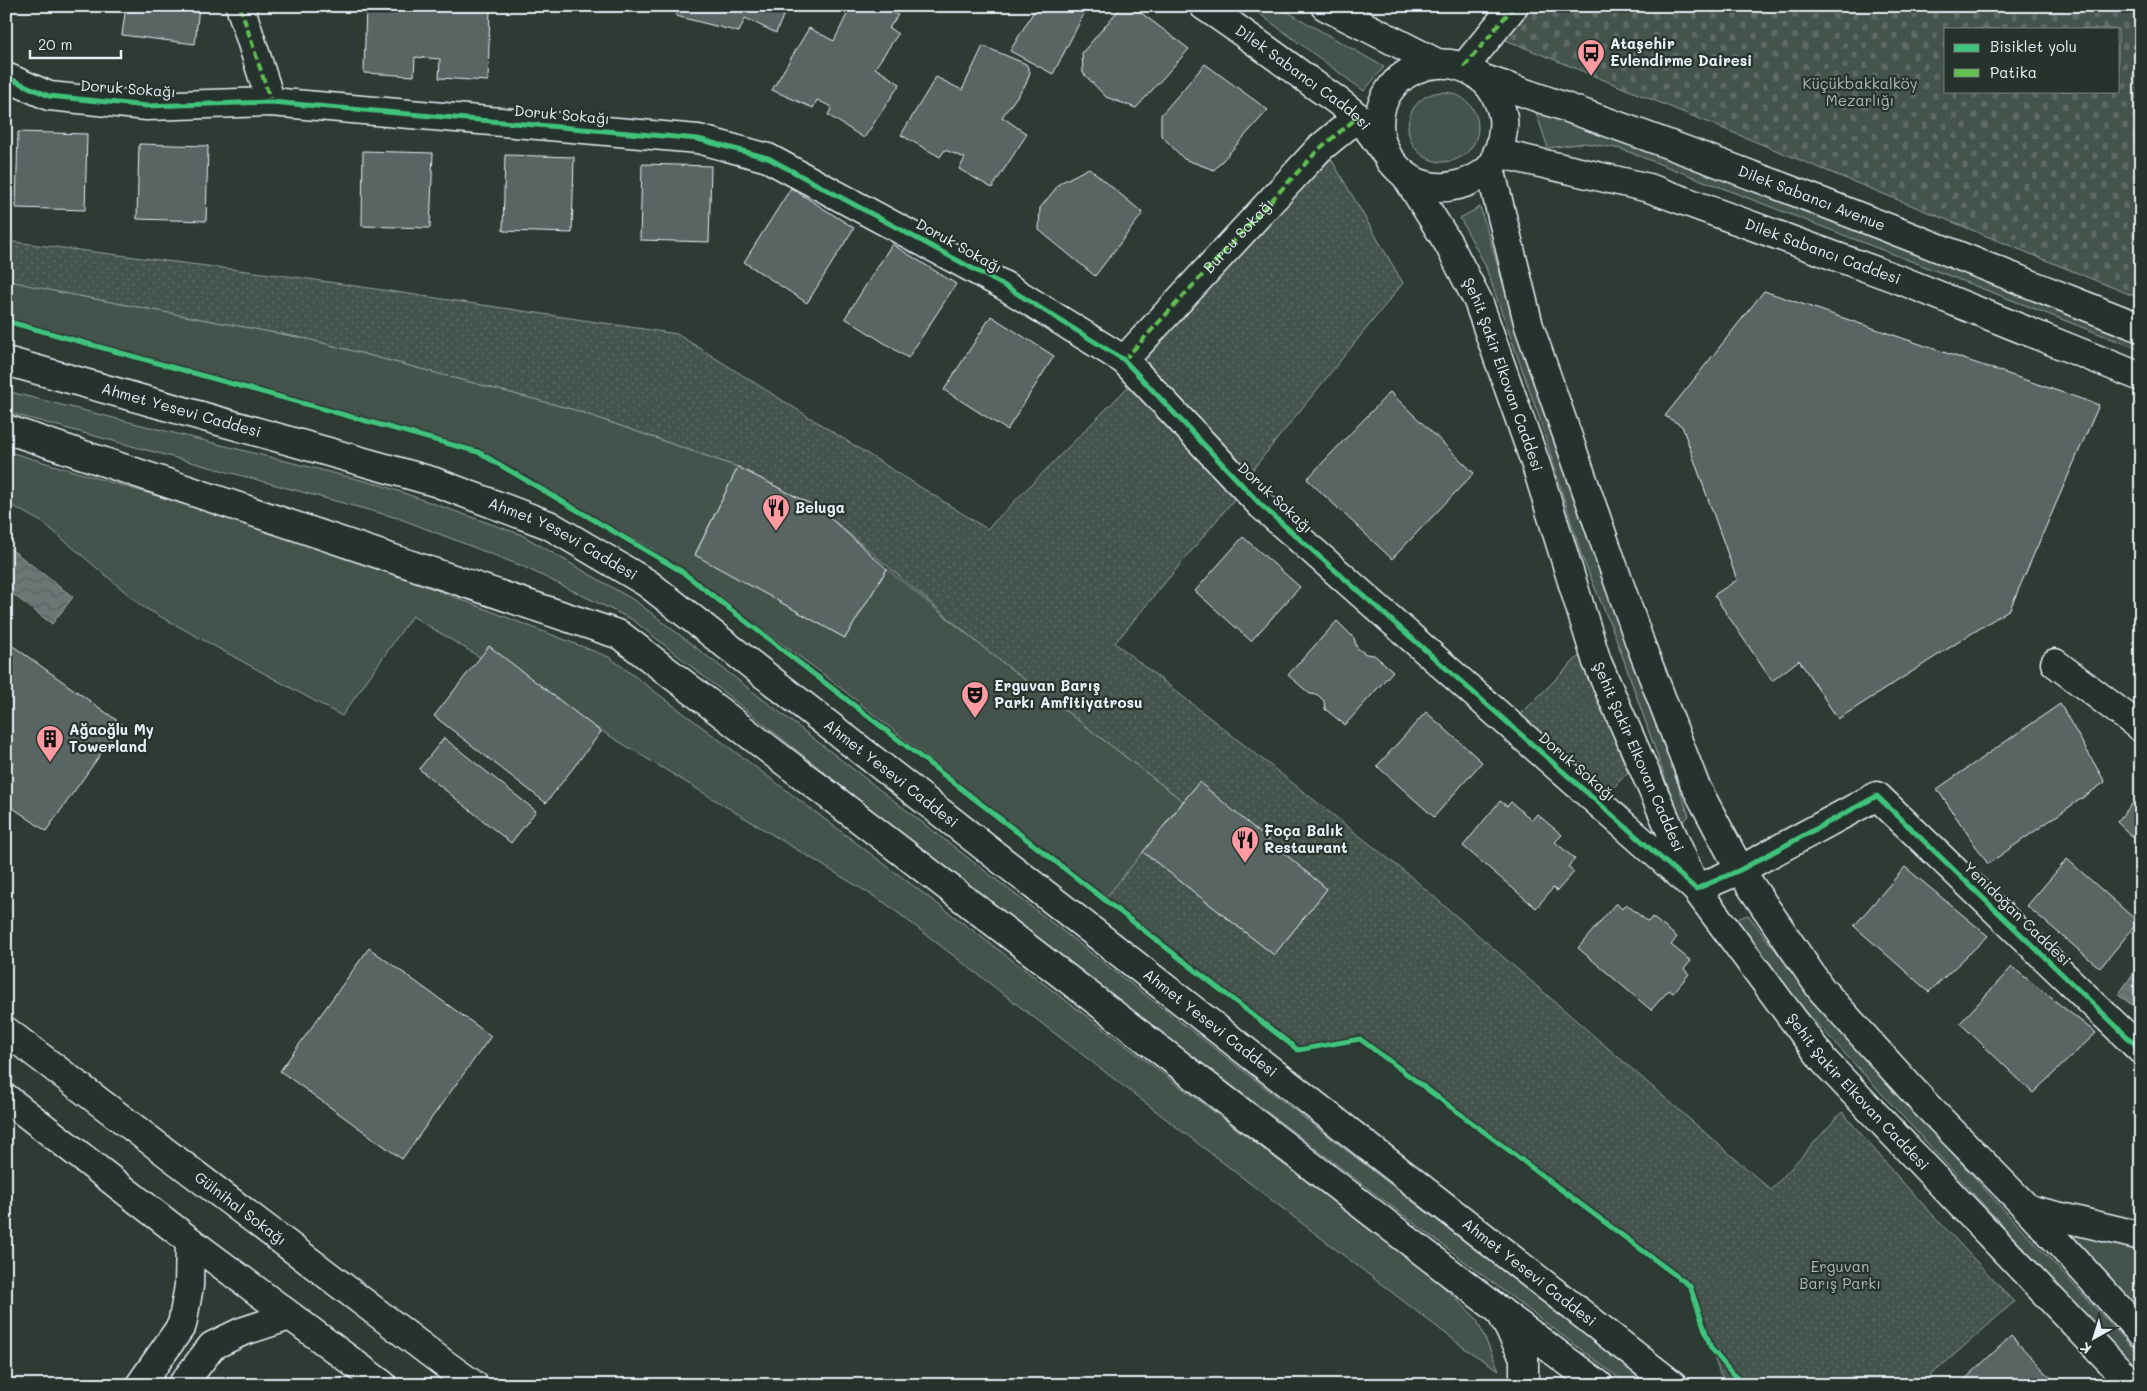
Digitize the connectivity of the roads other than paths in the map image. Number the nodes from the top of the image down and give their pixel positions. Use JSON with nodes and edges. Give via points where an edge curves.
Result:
{"nodes":[{"id":1,"x":240,"y":6,"type":"edge"},
{"id":2,"x":1204,"y":6,"type":"edge"},
{"id":3,"x":1325,"y":6,"type":"edge"},
{"id":4,"x":1514,"y":6,"type":"edge"},
{"id":5,"x":1437,"y":63,"type":"junction"},
{"id":6,"x":1473,"y":72,"type":"junction"},
{"id":7,"x":6,"y":76,"type":"edge"},
{"id":8,"x":271,"y":102,"type":"junction"},
{"id":9,"x":1358,"y":117,"type":"junction"},
{"id":10,"x":1493,"y":160,"type":"junction"},
{"id":11,"x":1398,"y":169,"type":"junction"},
{"id":12,"x":2141,"y":328,"type":"edge"},
{"id":13,"x":1124,"y":360,"type":"junction"},
{"id":14,"x":6,"y":361,"type":"edge"},
{"id":15,"x":2141,"y":377,"type":"edge"},
{"id":16,"x":6,"y":429,"type":"edge"},
{"id":17,"x":2055,"y":663,"type":"dead end"},
{"id":18,"x":2141,"y":728,"type":"edge"},
{"id":19,"x":1740,"y":870,"type":"junction"},
{"id":20,"x":1696,"y":889,"type":"junction"},
{"id":21,"x":6,"y":1031,"type":"edge"},
{"id":22,"x":2141,"y":1050,"type":"edge"},
{"id":23,"x":6,"y":1098,"type":"edge"},
{"id":24,"x":2028,"y":1209,"type":"junction"},
{"id":25,"x":2141,"y":1236,"type":"edge"},
{"id":26,"x":190,"y":1241,"type":"junction"},
{"id":27,"x":1500,"y":1311,"type":"junction"},
{"id":28,"x":290,"y":1316,"type":"junction"},
{"id":29,"x":2141,"y":1334,"type":"edge"},
{"id":30,"x":140,"y":1385,"type":"edge"},
{"id":31,"x":182,"y":1385,"type":"edge"},
{"id":32,"x":383,"y":1385,"type":"edge"},
{"id":33,"x":474,"y":1385,"type":"edge"},
{"id":34,"x":1524,"y":1385,"type":"edge"},
{"id":35,"x":1599,"y":1385,"type":"edge"},
{"id":36,"x":1673,"y":1385,"type":"edge"},
{"id":37,"x":2133,"y":1385,"type":"edge"}],
"edges":[{"from":1,"to":8,"type":"street"},
{"from":2,"to":9,"type":"street","name":"Dilek Sabancı Caddesi"},
{"from":3,"to":5,"type":"street","name":"Dilek Sabancı Caddesi"},
{"from":4,"to":6,"type":"street"},
{"from":5,"to":6,"type":"street","name":"Dilek Sabancı Caddesi"},
{"from":5,"to":11,"type":"street","name":"Dilek Sabancı Caddesi","via":[[1414,68],[1396,83],[1384,100],[1379,121],[1381,142]]},
{"from":6,"to":10,"type":"street","via":[[1494,94],[1502,113],[1503,133]]},
{"from":6,"to":12,"type":"street","name":"Dilek Sabancı Avenue","via":[[1886,226]]},
{"from":7,"to":8,"type":"street","name":"Doruk Sokağı","via":[[49,96],[147,106]]},
{"from":8,"to":13,"type":"street","name":"Doruk Sokağı","via":[[698,139],[768,158],[1005,286]]},
{"from":9,"to":11,"type":"street","name":"Dilek Sabancı Caddesi"},
{"from":9,"to":13,"type":"street","name":"Burcu Sokağı","via":[[1319,149]]},
{"from":10,"to":11,"type":"street","via":[[1467,182],[1447,187],[1425,185]]},
{"from":10,"to":15,"type":"street","name":"Dilek Sabancı Caddesi","via":[[1649,188],[1903,281]]},
{"from":10,"to":19,"type":"street","via":[[1529,326],[1640,643],[1695,785]]},
{"from":11,"to":20,"type":"street","name":"Şehit Şakir Elkovan Caddesi","via":[[1448,242],[1478,301],[1536,465],[1597,662]]},
{"from":13,"to":20,"type":"street","name":"Doruk Sokağı","via":[[1261,505]]},
{"from":14,"to":36,"type":"street","name":"Ahmet Yesevi Caddesi","via":[[435,482],[549,525],[647,583]]},
{"from":16,"to":27,"type":"street","via":[[620,635]]},
{"from":17,"to":18,"type":"street"},
{"from":19,"to":20,"type":"street"},
{"from":19,"to":22,"type":"street","name":"Yenidoğan Caddesi","via":[[1876,796]]},
{"from":19,"to":24,"type":"street","via":[[1822,989],[1925,1104]]},
{"from":20,"to":37,"type":"street","name":"Şehit Şakir Elkovan Caddesi","via":[[1824,1061]]},
{"from":21,"to":33,"type":"street","name":"Gülnihal Sokağı"},
{"from":23,"to":26,"type":"street"},
{"from":24,"to":25,"type":"street"},
{"from":24,"to":29,"type":"street"},
{"from":26,"to":28,"type":"street"},
{"from":26,"to":30,"type":"street","via":[[189,1286],[182,1325]]},
{"from":27,"to":34,"type":"street","via":[[1524,1357]]},
{"from":27,"to":35,"type":"street"},
{"from":28,"to":31,"type":"street","via":[[241,1332],[212,1346]]},
{"from":28,"to":32,"type":"street"}]}
